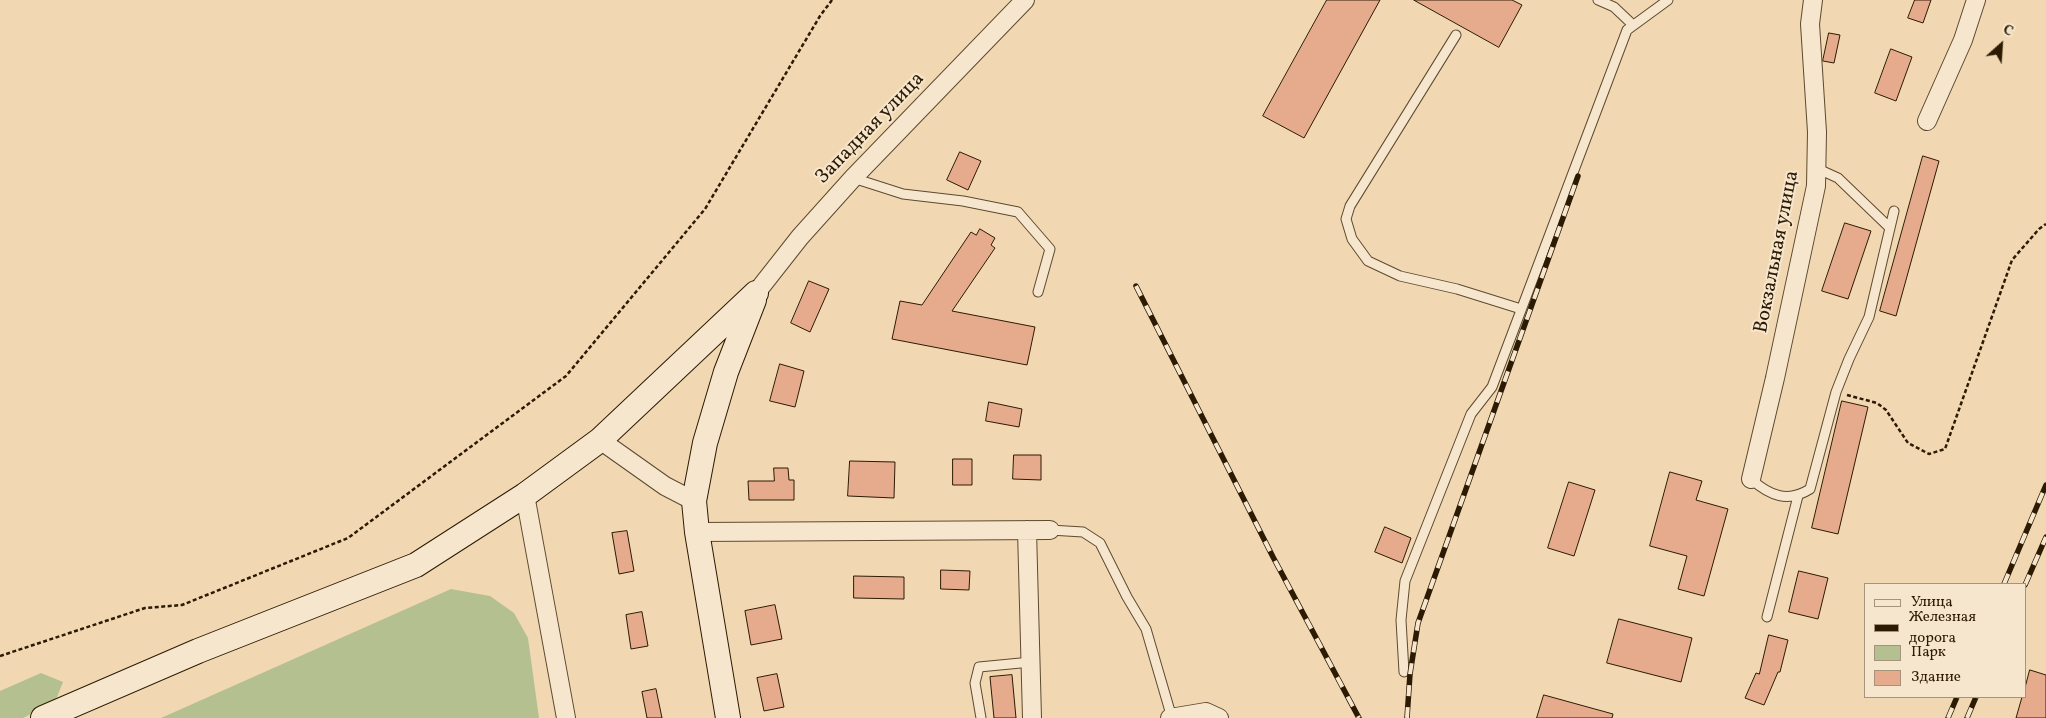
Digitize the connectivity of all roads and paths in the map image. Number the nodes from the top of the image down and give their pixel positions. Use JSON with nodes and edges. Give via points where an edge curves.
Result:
{"nodes":[{"id":1,"x":832,"y":0,"type":"edge"},
{"id":2,"x":1025,"y":0,"type":"edge"},
{"id":3,"x":1598,"y":0,"type":"edge"},
{"id":4,"x":1668,"y":0,"type":"edge"},
{"id":5,"x":1813,"y":0,"type":"edge"},
{"id":6,"x":1976,"y":0,"type":"edge"},
{"id":7,"x":1633,"y":25,"type":"junction"},
{"id":8,"x":1456,"y":35,"type":"dead end"},
{"id":9,"x":1927,"y":121,"type":"dead end"},
{"id":10,"x":1816,"y":168,"type":"junction"},
{"id":11,"x":853,"y":178,"type":"junction"},
{"id":12,"x":1894,"y":211,"type":"dead end"},
{"id":13,"x":2046,"y":224,"type":"edge"},
{"id":14,"x":1890,"y":228,"type":"junction"},
{"id":15,"x":1038,"y":292,"type":"dead end"},
{"id":16,"x":756,"y":293,"type":"junction"},
{"id":17,"x":1521,"y":310,"type":"junction"},
{"id":18,"x":1836,"y":392,"type":"junction"},
{"id":19,"x":600,"y":440,"type":"junction"},
{"id":20,"x":1750,"y":479,"type":"joint"},
{"id":21,"x":525,"y":495,"type":"junction"},
{"id":22,"x":1798,"y":496,"type":"junction"},
{"id":23,"x":694,"y":501,"type":"junction"},
{"id":24,"x":1027,"y":530,"type":"junction"},
{"id":25,"x":1050,"y":530,"type":"joint"},
{"id":26,"x":697,"y":532,"type":"junction"},
{"id":27,"x":1767,"y":617,"type":"dead end"},
{"id":28,"x":0,"y":656,"type":"edge"},
{"id":29,"x":1031,"y":662,"type":"junction"},
{"id":30,"x":1404,"y":672,"type":"dead end"},
{"id":31,"x":43,"y":718,"type":"edge"},
{"id":32,"x":566,"y":718,"type":"edge"},
{"id":33,"x":728,"y":718,"type":"edge"},
{"id":34,"x":981,"y":718,"type":"edge"},
{"id":35,"x":1032,"y":718,"type":"edge"},
{"id":36,"x":1171,"y":718,"type":"edge"},
{"id":37,"x":1219,"y":718,"type":"edge"}],
"edges":[{"from":1,"to":28,"type":"path","via":[[705,209],[566,376],[348,538],[182,605],[145,608]]},
{"from":2,"to":11,"type":"street","name":"Западная улица"},
{"from":3,"to":7,"type":"lane","via":[[1614,7]]},
{"from":4,"to":7,"type":"lane"},
{"from":5,"to":10,"type":"street","name":"Вокзальная улица","via":[[1810,24]]},
{"from":6,"to":9,"type":"street","via":[[1963,40]]},
{"from":7,"to":17,"type":"lane","via":[[1624,37]]},
{"from":8,"to":17,"type":"lane","via":[[1350,206],[1346,220],[1352,239],[1368,261],[1400,276],[1457,289]]},
{"from":10,"to":14,"type":"lane","via":[[1838,178]]},
{"from":10,"to":20,"type":"street","name":"Вокзальная улица","via":[[1816,186]]},
{"from":11,"to":15,"type":"lane","via":[[903,194],[1018,212],[1050,249]]},
{"from":11,"to":16,"type":"street","name":"Западная улица"},
{"from":12,"to":14,"type":"lane"},
{"from":13,"to":18,"type":"path","via":[[2012,260],[1945,449],[1929,454],[1908,443],[1886,410],[1877,403]]},
{"from":14,"to":18,"type":"lane","via":[[1869,317]]},
{"from":16,"to":19,"type":"street"},
{"from":16,"to":23,"type":"street","via":[[707,434]]},
{"from":17,"to":30,"type":"lane","via":[[1492,387],[1471,414],[1405,581],[1401,620]]},
{"from":18,"to":22,"type":"lane","via":[[1810,489]]},
{"from":19,"to":21,"type":"street"},
{"from":19,"to":23,"type":"street","via":[[665,486]]},
{"from":20,"to":22,"type":"lane","via":[[1779,496]]},
{"from":21,"to":31,"type":"street","via":[[416,565],[198,651]]},
{"from":21,"to":32,"type":"street"},
{"from":22,"to":27,"type":"lane"},
{"from":23,"to":26,"type":"street"},
{"from":24,"to":25,"type":"street"},
{"from":24,"to":26,"type":"street"},
{"from":24,"to":29,"type":"street"},
{"from":25,"to":36,"type":"lane","via":[[1084,532],[1100,543],[1146,629]]},
{"from":26,"to":33,"type":"street"},
{"from":29,"to":34,"type":"lane","via":[[979,667],[976,683]]},
{"from":29,"to":35,"type":"street"},
{"from":36,"to":37,"type":"street","via":[[1206,712]]}]}
